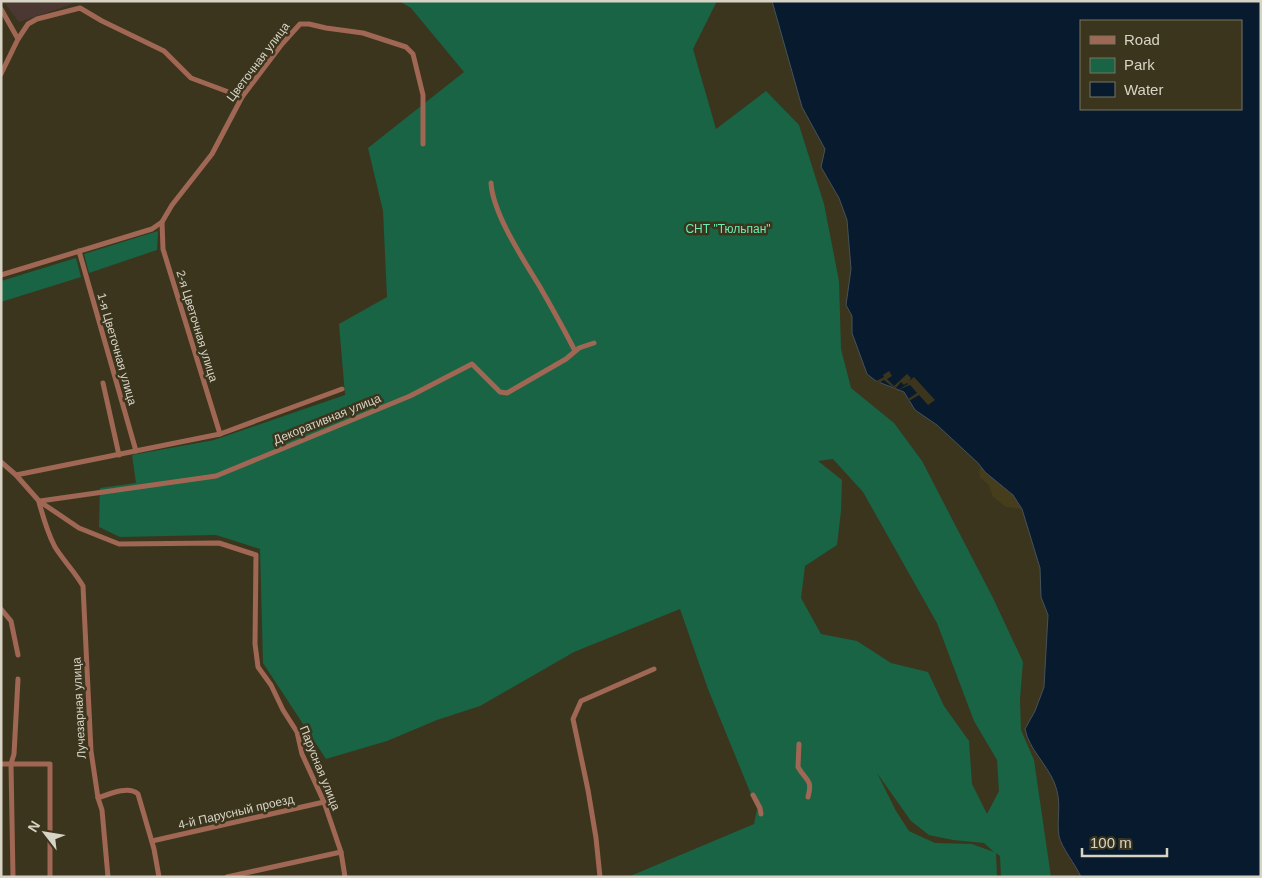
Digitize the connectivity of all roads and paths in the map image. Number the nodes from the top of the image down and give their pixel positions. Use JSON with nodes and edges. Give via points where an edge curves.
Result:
{"nodes":[{"id":1,"x":1,"y":9,"type":"edge"},
{"id":2,"x":18,"y":38,"type":"junction"},
{"id":3,"x":1,"y":74,"type":"edge"},
{"id":4,"x":242,"y":97,"type":"junction"},
{"id":5,"x":422,"y":144,"type":"dead end"},
{"id":6,"x":491,"y":183,"type":"dead end"},
{"id":7,"x":162,"y":222,"type":"junction"},
{"id":8,"x":79,"y":252,"type":"junction"},
{"id":9,"x":1,"y":275,"type":"edge"},
{"id":10,"x":594,"y":343,"type":"dead end"},
{"id":11,"x":575,"y":351,"type":"junction"},
{"id":12,"x":102,"y":383,"type":"dead end"},
{"id":13,"x":342,"y":389,"type":"dead end"},
{"id":14,"x":220,"y":434,"type":"junction"},
{"id":15,"x":136,"y":451,"type":"junction"},
{"id":16,"x":119,"y":455,"type":"junction"},
{"id":17,"x":1,"y":462,"type":"edge"},
{"id":18,"x":16,"y":474,"type":"junction"},
{"id":19,"x":39,"y":501,"type":"junction"},
{"id":20,"x":1,"y":609,"type":"edge"},
{"id":21,"x":18,"y":655,"type":"dead end"},
{"id":22,"x":654,"y":669,"type":"dead end"},
{"id":23,"x":18,"y":680,"type":"dead end"},
{"id":24,"x":799,"y":744,"type":"dead end"},
{"id":25,"x":1,"y":764,"type":"edge"},
{"id":26,"x":11,"y":764,"type":"junction"},
{"id":27,"x":753,"y":795,"type":"dead end"},
{"id":28,"x":808,"y":797,"type":"dead end"},
{"id":29,"x":98,"y":798,"type":"junction"},
{"id":30,"x":324,"y":802,"type":"junction"},
{"id":31,"x":761,"y":814,"type":"dead end"},
{"id":32,"x":152,"y":841,"type":"junction"},
{"id":33,"x":341,"y":852,"type":"junction"},
{"id":34,"x":13,"y":877,"type":"edge"},
{"id":35,"x":50,"y":877,"type":"edge"},
{"id":36,"x":108,"y":877,"type":"edge"},
{"id":37,"x":159,"y":877,"type":"edge"},
{"id":38,"x":227,"y":877,"type":"edge"},
{"id":39,"x":345,"y":877,"type":"edge"},
{"id":40,"x":600,"y":877,"type":"edge"}],
"edges":[{"from":1,"to":2,"type":"street"},
{"from":2,"to":3,"type":"street"},
{"from":2,"to":4,"type":"street","via":[[28,24],[37,19],[80,8],[164,51],[191,78]]},
{"from":4,"to":5,"type":"street","name":"Цветочная улица","via":[[300,24],[363,32],[406,47],[413,54],[423,95]]},
{"from":4,"to":7,"type":"street","name":"Цветочная улица","via":[[212,154]]},
{"from":6,"to":11,"type":"street","via":[[508,231]]},
{"from":7,"to":8,"type":"street","via":[[152,229]]},
{"from":7,"to":14,"type":"street","name":"2-я Цветочная улица","via":[[163,249]]},
{"from":8,"to":9,"type":"street"},
{"from":8,"to":15,"type":"street","name":"1-я Цветочная улица"},
{"from":10,"to":11,"type":"street","name":"Декоративная улица"},
{"from":11,"to":19,"type":"street","name":"Декоративная улица","via":[[507,393],[500,392],[472,364],[410,396],[216,476]]},
{"from":12,"to":16,"type":"street"},
{"from":13,"to":14,"type":"street"},
{"from":14,"to":15,"type":"street"},
{"from":15,"to":16,"type":"street"},
{"from":16,"to":18,"type":"street"},
{"from":17,"to":18,"type":"street"},
{"from":18,"to":19,"type":"street"},
{"from":19,"to":29,"type":"street","name":"Лучезарная улица","via":[[56,548],[83,586],[91,751]]},
{"from":19,"to":30,"type":"street","name":"Парусная улица","via":[[79,528],[119,544],[219,543],[256,555],[255,644],[258,666],[297,732],[302,754]]},
{"from":20,"to":21,"type":"street","via":[[11,621]]},
{"from":22,"to":40,"type":"street","via":[[581,701],[573,719],[588,790]]},
{"from":23,"to":26,"type":"street"},
{"from":24,"to":28,"type":"street","via":[[798,767],[809,780]]},
{"from":25,"to":26,"type":"street"},
{"from":26,"to":34,"type":"street"},
{"from":26,"to":35,"type":"street","via":[[50,764]]},
{"from":27,"to":31,"type":"street"},
{"from":29,"to":32,"type":"street","via":[[135,791]]},
{"from":29,"to":36,"type":"street","name":"Лучезарная улица"},
{"from":30,"to":32,"type":"street","name":"4-й Парусный проезд"},
{"from":30,"to":33,"type":"street","name":"Парусная улица"},
{"from":32,"to":37,"type":"street"},
{"from":33,"to":38,"type":"street"},
{"from":33,"to":39,"type":"street","name":"Парусная улица"}]}
